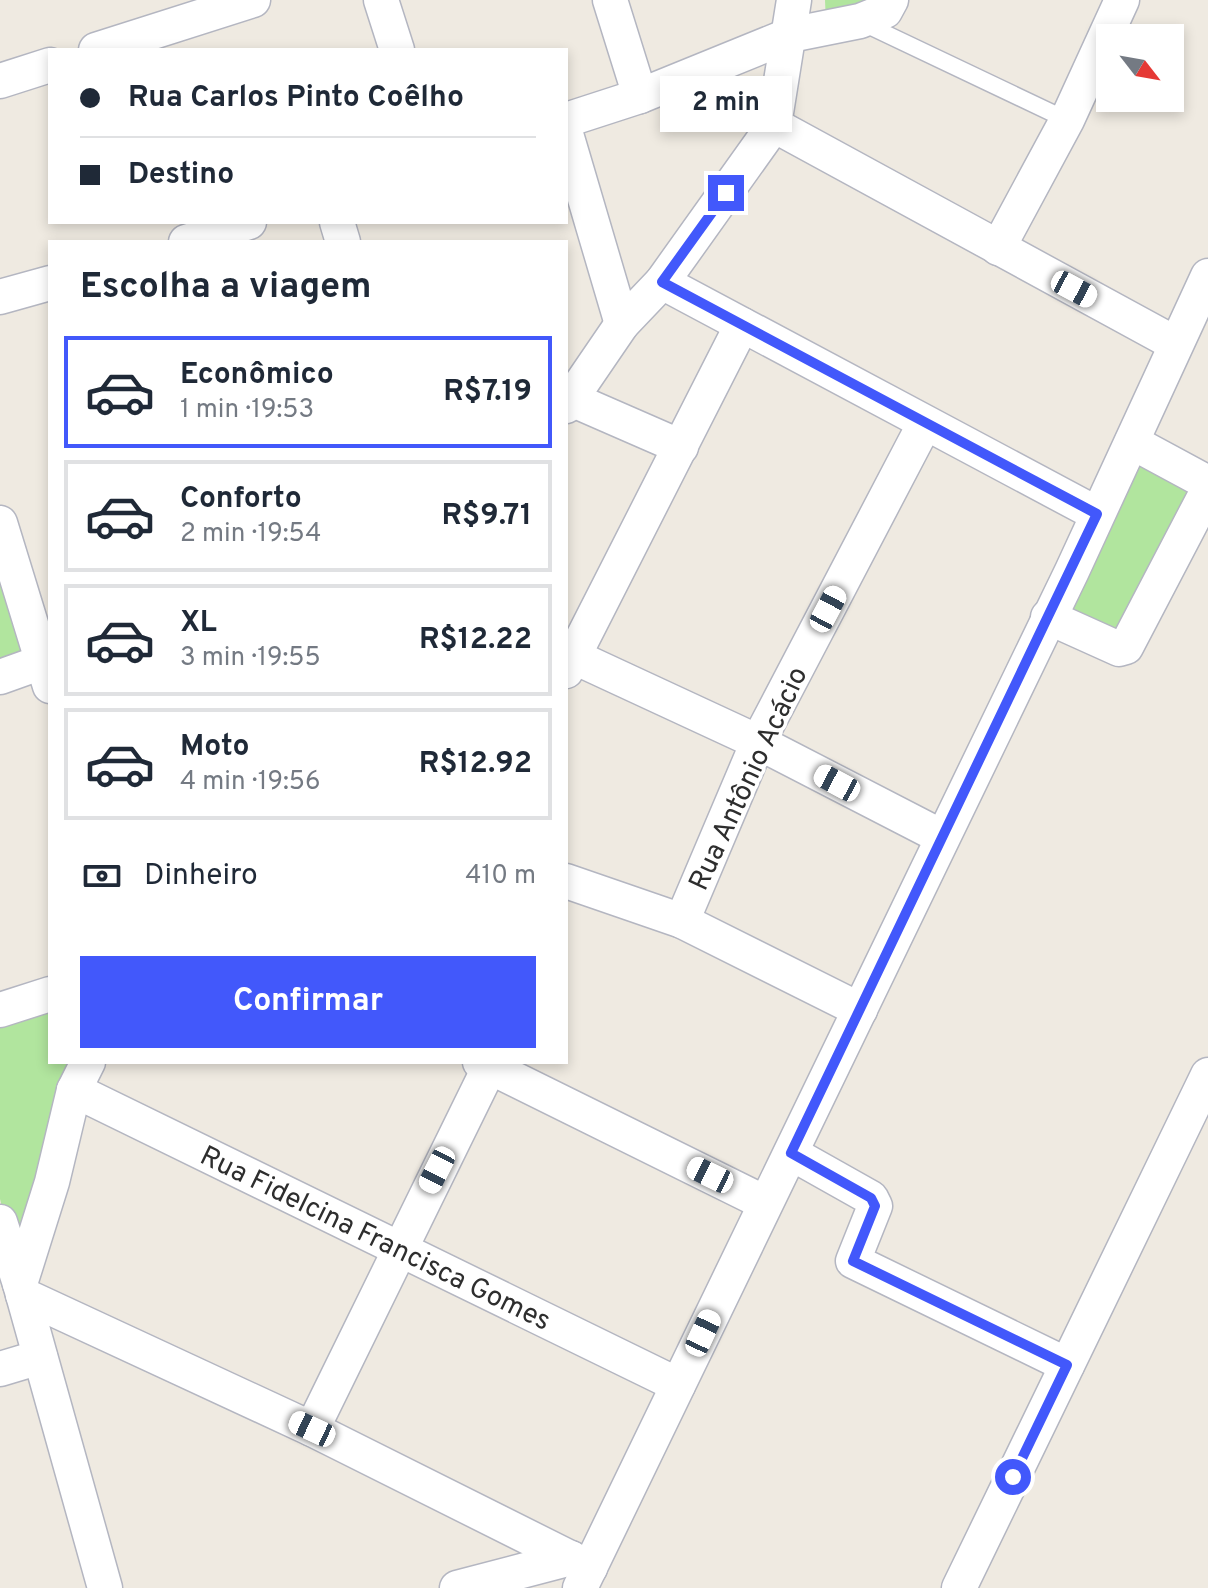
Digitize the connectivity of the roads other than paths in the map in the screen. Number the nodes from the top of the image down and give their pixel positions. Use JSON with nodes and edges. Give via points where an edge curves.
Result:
{"nodes":[{"id":1,"x":253,"y":0,"type":"edge"},
{"id":2,"x":381,"y":0,"type":"edge"},
{"id":3,"x":610,"y":0,"type":"edge"},
{"id":4,"x":794,"y":0,"type":"edge"},
{"id":5,"x":891,"y":0,"type":"edge"},
{"id":6,"x":1122,"y":0,"type":"edge"},
{"id":7,"x":154,"y":15,"type":"edge"},
{"id":8,"x":860,"y":21,"type":"junction"},
{"id":9,"x":790,"y":35,"type":"junction"},
{"id":10,"x":99,"y":48,"type":"edge"},
{"id":11,"x":396,"y":48,"type":"edge"},
{"id":12,"x":48,"y":66,"type":"edge"},
{"id":13,"x":0,"y":81,"type":"edge"},
{"id":14,"x":640,"y":96,"type":"junction"},
{"id":15,"x":568,"y":119,"type":"edge"},
{"id":16,"x":1067,"y":120,"type":"junction"},
{"id":17,"x":774,"y":125,"type":"junction"},
{"id":18,"x":568,"y":141,"type":"edge"},
{"id":19,"x":243,"y":224,"type":"edge"},
{"id":20,"x":192,"y":240,"type":"edge"},
{"id":21,"x":998,"y":248,"type":"junction"},
{"id":22,"x":1208,"y":276,"type":"edge"},
{"id":23,"x":662,"y":282,"type":"junction"},
{"id":24,"x":48,"y":284,"type":"edge"},
{"id":25,"x":0,"y":297,"type":"edge"},
{"id":26,"x":622,"y":324,"type":"junction"},
{"id":27,"x":742,"y":325,"type":"junction"},
{"id":28,"x":1174,"y":343,"type":"junction"},
{"id":29,"x":603,"y":354,"type":"junction"},
{"id":30,"x":568,"y":363,"type":"edge"},
{"id":31,"x":569,"y":402,"type":"edge"},
{"id":32,"x":925,"y":423,"type":"junction"},
{"id":33,"x":1132,"y":442,"type":"junction"},
{"id":34,"x":681,"y":447,"type":"junction"},
{"id":35,"x":1208,"y":483,"type":"edge"},
{"id":36,"x":1208,"y":490,"type":"edge"},
{"id":37,"x":1097,"y":514,"type":"junction"},
{"id":38,"x":2,"y":540,"type":"edge"},
{"id":39,"x":1048,"y":617,"type":"junction"},
{"id":40,"x":568,"y":660,"type":"edge"},
{"id":41,"x":46,"y":674,"type":"edge"},
{"id":42,"x":0,"y":677,"type":"edge"},
{"id":43,"x":758,"y":742,"type":"junction"},
{"id":44,"x":942,"y":837,"type":"junction"},
{"id":45,"x":568,"y":889,"type":"edge"},
{"id":46,"x":682,"y":921,"type":"junction"},
{"id":47,"x":48,"y":995,"type":"edge"},
{"id":48,"x":0,"y":1010,"type":"edge"},
{"id":49,"x":860,"y":1010,"type":"junction"},
{"id":50,"x":487,"y":1064,"type":"edge"},
{"id":51,"x":1208,"y":1075,"type":"edge"},
{"id":52,"x":81,"y":1076,"type":"edge"},
{"id":53,"x":791,"y":1153,"type":"junction"},
{"id":54,"x":765,"y":1203,"type":"junction"},
{"id":55,"x":0,"y":1222,"type":"edge"},
{"id":56,"x":398,"y":1247,"type":"junction"},
{"id":57,"x":21,"y":1290,"type":"junction"},
{"id":58,"x":40,"y":1357,"type":"junction"},
{"id":59,"x":1067,"y":1365,"type":"junction"},
{"id":60,"x":0,"y":1369,"type":"edge"},
{"id":61,"x":678,"y":1385,"type":"junction"},
{"id":62,"x":312,"y":1429,"type":"junction"},
{"id":63,"x":581,"y":1571,"type":"edge"},
{"id":64,"x":105,"y":1588,"type":"edge"},
{"id":65,"x":457,"y":1588,"type":"edge"},
{"id":66,"x":959,"y":1588,"type":"edge"}],
"edges":[{"from":1,"to":7,"type":"street"},
{"from":2,"to":11,"type":"street"},
{"from":3,"to":14,"type":"street"},
{"from":4,"to":9,"type":"street"},
{"from":5,"to":8,"type":"street","via":[[885,11]]},
{"from":6,"to":16,"type":"street"},
{"from":7,"to":10,"type":"street"},
{"from":8,"to":9,"type":"street"},
{"from":8,"to":16,"type":"lane"},
{"from":9,"to":14,"type":"street"},
{"from":9,"to":17,"type":"street"},
{"from":12,"to":13,"type":"street"},
{"from":14,"to":15,"type":"street"},
{"from":16,"to":21,"type":"street"},
{"from":17,"to":21,"type":"street"},
{"from":17,"to":23,"type":"street"},
{"from":18,"to":26,"type":"street"},
{"from":19,"to":20,"type":"street"},
{"from":21,"to":28,"type":"street"},
{"from":22,"to":28,"type":"street"},
{"from":23,"to":26,"type":"street"},
{"from":23,"to":27,"type":"street"},
{"from":24,"to":25,"type":"street"},
{"from":26,"to":29,"type":"street"},
{"from":27,"to":32,"type":"street"},
{"from":27,"to":34,"type":"street"},
{"from":28,"to":33,"type":"street"},
{"from":29,"to":30,"type":"street"},
{"from":29,"to":31,"type":"street"},
{"from":31,"to":34,"type":"street"},
{"from":32,"to":37,"type":"street"},
{"from":32,"to":43,"type":"street","name":"Rua Antônio Acácio"},
{"from":33,"to":35,"type":"street"},
{"from":33,"to":37,"type":"street"},
{"from":34,"to":40,"type":"street"},
{"from":36,"to":39,"type":"street","via":[[1126,647],[1119,649]]},
{"from":37,"to":39,"type":"street"},
{"from":38,"to":41,"type":"street"},
{"from":39,"to":44,"type":"street"},
{"from":40,"to":43,"type":"street"},
{"from":41,"to":42,"type":"street"},
{"from":43,"to":44,"type":"street"},
{"from":43,"to":46,"type":"street","name":"Rua Antônio Acácio"},
{"from":44,"to":49,"type":"street"},
{"from":45,"to":46,"type":"street"},
{"from":46,"to":49,"type":"street"},
{"from":47,"to":48,"type":"street"},
{"from":49,"to":53,"type":"street"},
{"from":50,"to":54,"type":"street"},
{"from":50,"to":56,"type":"street"},
{"from":51,"to":59,"type":"street"},
{"from":52,"to":56,"type":"street","name":"Rua Fidelcina Francisca Gomes"},
{"from":52,"to":57,"type":"street"},
{"from":53,"to":54,"type":"street"},
{"from":53,"to":59,"type":"street","via":[[871,1198],[875,1206],[853,1261]]},
{"from":54,"to":61,"type":"street"},
{"from":55,"to":57,"type":"street"},
{"from":56,"to":61,"type":"street","name":"Rua Fidelcina Francisca Gomes"},
{"from":56,"to":62,"type":"street"},
{"from":57,"to":58,"type":"street"},
{"from":57,"to":62,"type":"street"},
{"from":58,"to":60,"type":"street"},
{"from":58,"to":64,"type":"street"},
{"from":59,"to":66,"type":"street"},
{"from":61,"to":63,"type":"street"},
{"from":62,"to":63,"type":"street"},
{"from":63,"to":65,"type":"street"}]}
